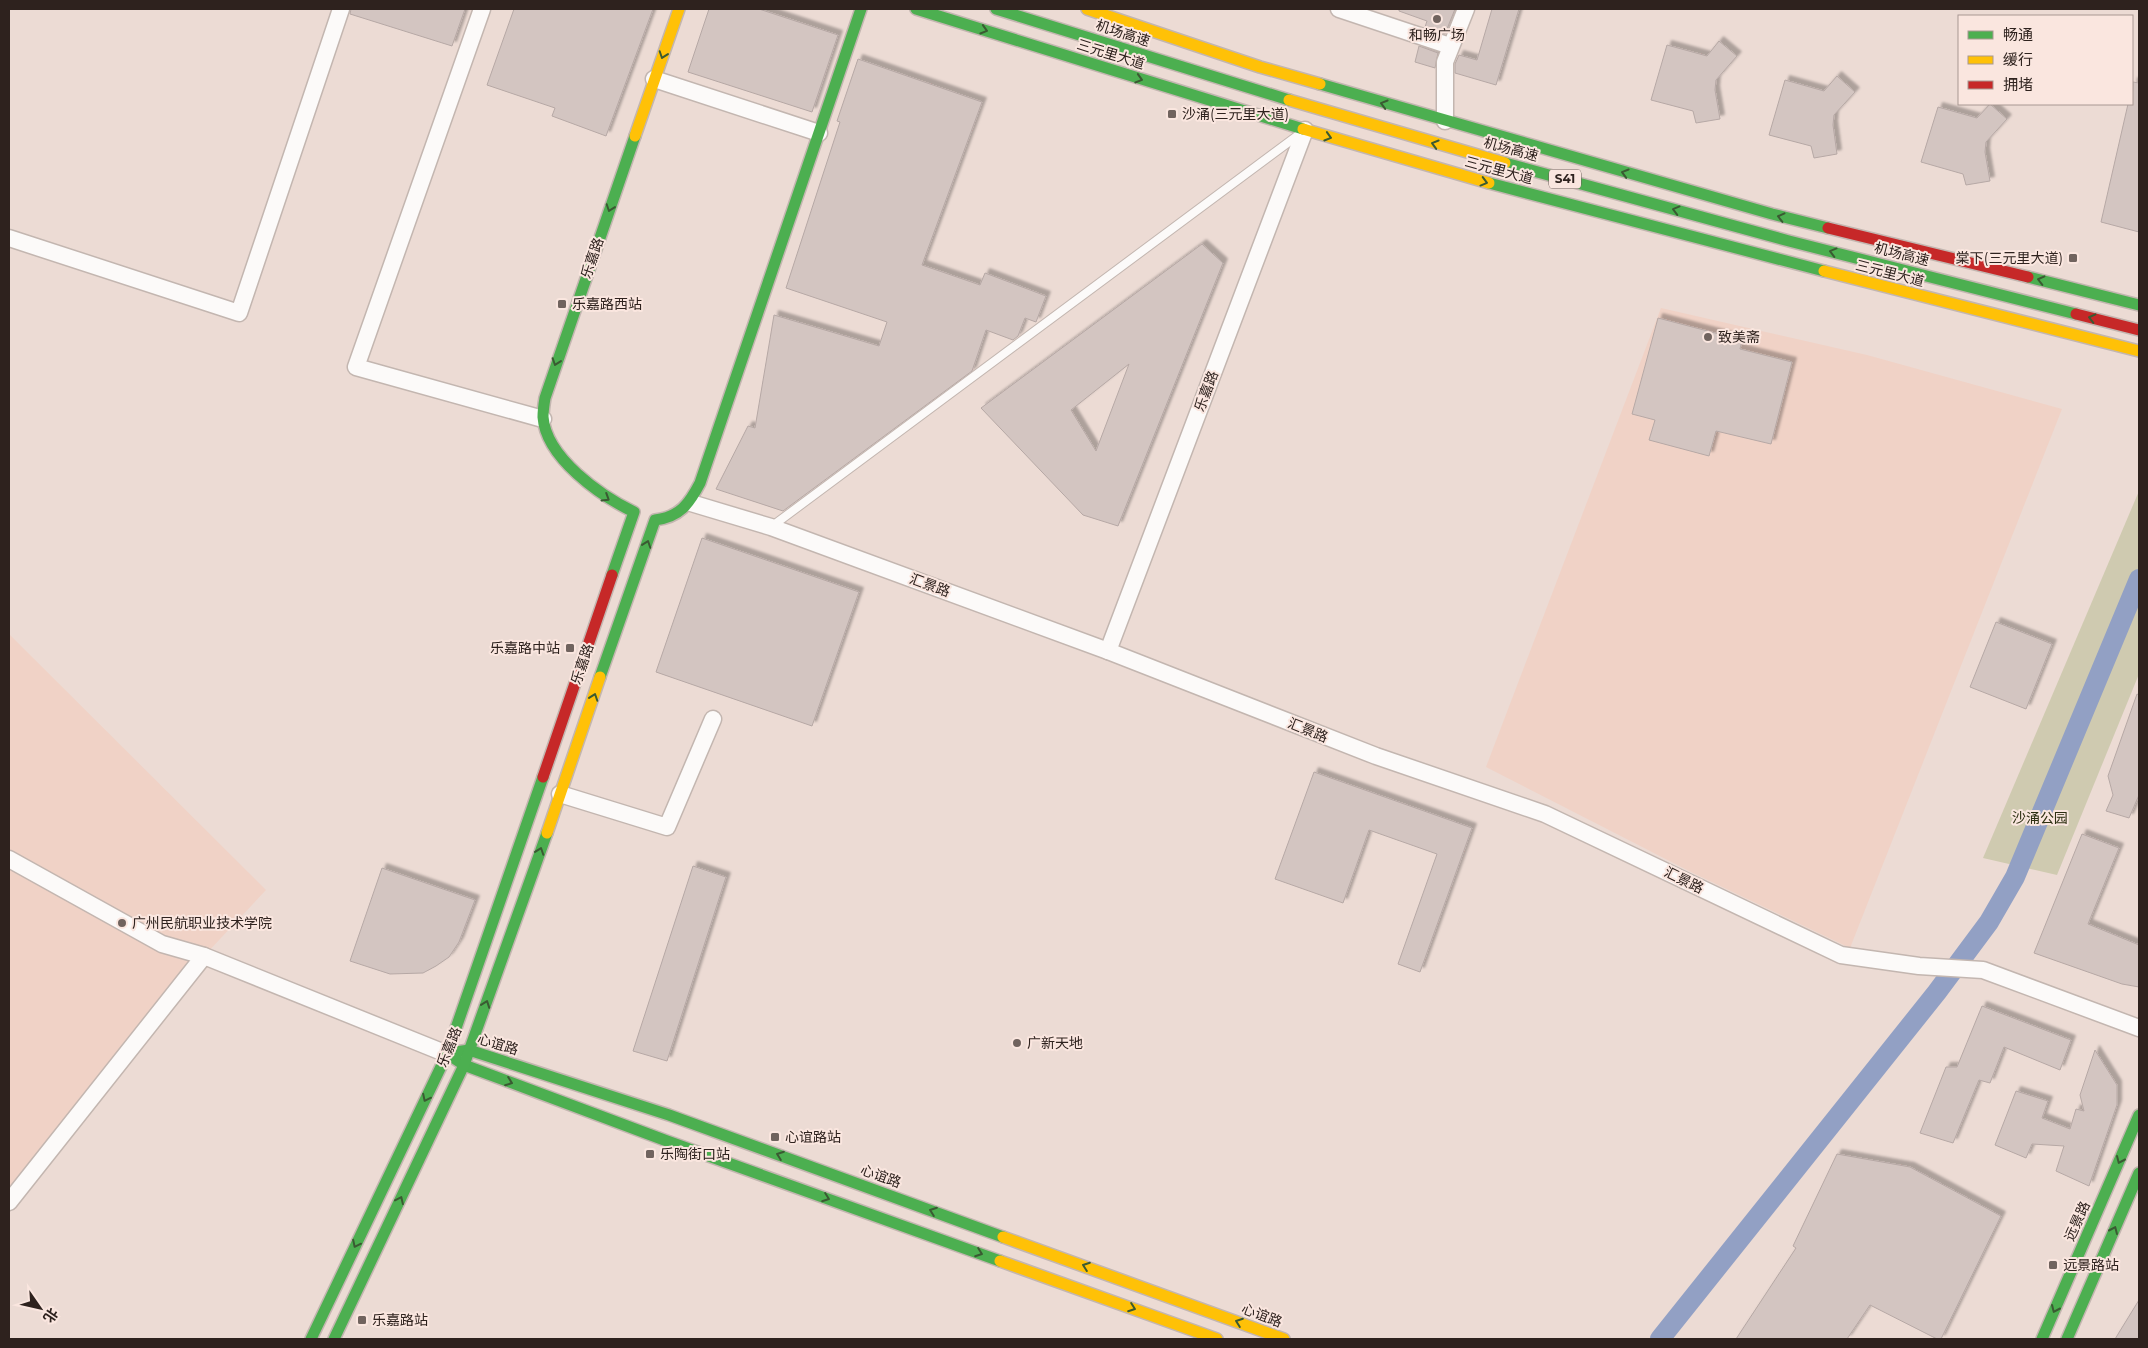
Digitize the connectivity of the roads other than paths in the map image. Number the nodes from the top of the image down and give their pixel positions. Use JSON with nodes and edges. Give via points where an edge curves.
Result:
{"nodes":[{"id":1,"x":341,"y":9,"type":"edge"},
{"id":2,"x":482,"y":9,"type":"edge"},
{"id":3,"x":679,"y":9,"type":"edge"},
{"id":4,"x":862,"y":9,"type":"edge"},
{"id":5,"x":916,"y":9,"type":"edge"},
{"id":6,"x":996,"y":9,"type":"edge"},
{"id":7,"x":1087,"y":9,"type":"edge"},
{"id":8,"x":1339,"y":9,"type":"edge"},
{"id":9,"x":1466,"y":9,"type":"edge"},
{"id":10,"x":934,"y":12,"type":"edge"},
{"id":11,"x":1450,"y":46,"type":"junction"},
{"id":12,"x":654,"y":79,"type":"junction"},
{"id":13,"x":1445,"y":121,"type":"junction"},
{"id":14,"x":1305,"y":130,"type":"junction"},
{"id":15,"x":819,"y":133,"type":"junction"},
{"id":16,"x":9,"y":238,"type":"edge"},
{"id":17,"x":2139,"y":305,"type":"edge"},
{"id":18,"x":2139,"y":330,"type":"edge"},
{"id":19,"x":2139,"y":351,"type":"edge"},
{"id":20,"x":543,"y":419,"type":"junction"},
{"id":21,"x":691,"y":503,"type":"junction"},
{"id":22,"x":634,"y":512,"type":"junction"},
{"id":23,"x":656,"y":520,"type":"junction"},
{"id":24,"x":771,"y":527,"type":"junction"},
{"id":25,"x":1108,"y":651,"type":"junction"},
{"id":26,"x":713,"y":720,"type":"dead end"},
{"id":27,"x":560,"y":794,"type":"junction"},
{"id":28,"x":9,"y":859,"type":"edge"},
{"id":29,"x":204,"y":956,"type":"junction"},
{"id":30,"x":2139,"y":1028,"type":"edge"},
{"id":31,"x":469,"y":1050,"type":"junction"},
{"id":32,"x":447,"y":1054,"type":"junction"},
{"id":33,"x":464,"y":1065,"type":"junction"},
{"id":34,"x":2139,"y":1115,"type":"edge"},
{"id":35,"x":2139,"y":1174,"type":"edge"},
{"id":36,"x":9,"y":1202,"type":"edge"},
{"id":37,"x":311,"y":1339,"type":"edge"},
{"id":38,"x":334,"y":1339,"type":"edge"},
{"id":39,"x":1217,"y":1339,"type":"edge"},
{"id":40,"x":1284,"y":1339,"type":"edge"},
{"id":41,"x":2042,"y":1339,"type":"edge"},
{"id":42,"x":2067,"y":1339,"type":"edge"}],
"edges":[{"from":1,"to":16,"type":"street","via":[[239,313]]},
{"from":2,"to":20,"type":"street","via":[[356,367]]},
{"from":3,"to":12,"type":"main road","name":"乐嘉路","one_way":true},
{"from":4,"to":15,"type":"main road"},
{"from":5,"to":10,"type":"main road","name":"三元里大道"},
{"from":18,"to":6,"type":"main road","name":"机场高速","number":"S41","one_way":true,"via":[[1736,227],[1444,146],[1252,90]]},
{"from":13,"to":7,"type":"main road","name":"三元里大道","one_way":true,"via":[[1260,67]]},
{"from":8,"to":11,"type":"street"},
{"from":9,"to":11,"type":"street"},
{"from":10,"to":14,"type":"main road","name":"三元里大道","one_way":true},
{"from":11,"to":13,"type":"street","via":[[1445,62]]},
{"from":12,"to":15,"type":"street"},
{"from":12,"to":20,"type":"main road","name":"乐嘉路","one_way":true,"via":[[551,377]]},
{"from":17,"to":13,"type":"main road","name":"三元里大道","one_way":true,"via":[[1772,214]]},
{"from":14,"to":19,"type":"main road","name":"三元里大道","one_way":true,"via":[[1436,169],[1725,246]]},
{"from":14,"to":24,"type":"lane"},
{"from":14,"to":25,"type":"street","name":"乐嘉路"},
{"from":15,"to":21,"type":"main road"},
{"from":20,"to":22,"type":"main road","one_way":true,"via":[[559,453],[572,471],[611,502]]},
{"from":21,"to":23,"type":"main road","via":[[671,518]]},
{"from":21,"to":24,"type":"street","name":"汇景路"},
{"from":22,"to":23,"type":"main road"},
{"from":22,"to":32,"type":"main road","name":"乐嘉路"},
{"from":27,"to":23,"type":"main road","name":"乐嘉路","one_way":true},
{"from":24,"to":25,"type":"street","name":"汇景路"},
{"from":25,"to":30,"type":"street","name":"汇景路","via":[[1376,756],[1545,814],[1842,955],[1919,966],[1983,970]]},
{"from":26,"to":27,"type":"street","via":[[667,827]]},
{"from":31,"to":27,"type":"main road","name":"乐嘉路","one_way":true},
{"from":28,"to":29,"type":"street","via":[[162,944]]},
{"from":29,"to":32,"type":"street"},
{"from":29,"to":36,"type":"street"},
{"from":31,"to":32,"type":"main road","name":"心谊路"},
{"from":31,"to":33,"type":"main road","name":"乐嘉路"},
{"from":40,"to":31,"type":"main road","name":"心谊路","one_way":true,"via":[[669,1115]]},
{"from":32,"to":33,"type":"main road"},
{"from":32,"to":37,"type":"main road","name":"乐嘉路","one_way":true},
{"from":38,"to":33,"type":"main road","name":"乐嘉路","one_way":true},
{"from":33,"to":39,"type":"main road","one_way":true},
{"from":34,"to":41,"type":"main road","name":"远景路","one_way":true},
{"from":42,"to":35,"type":"main road","one_way":true}]}
